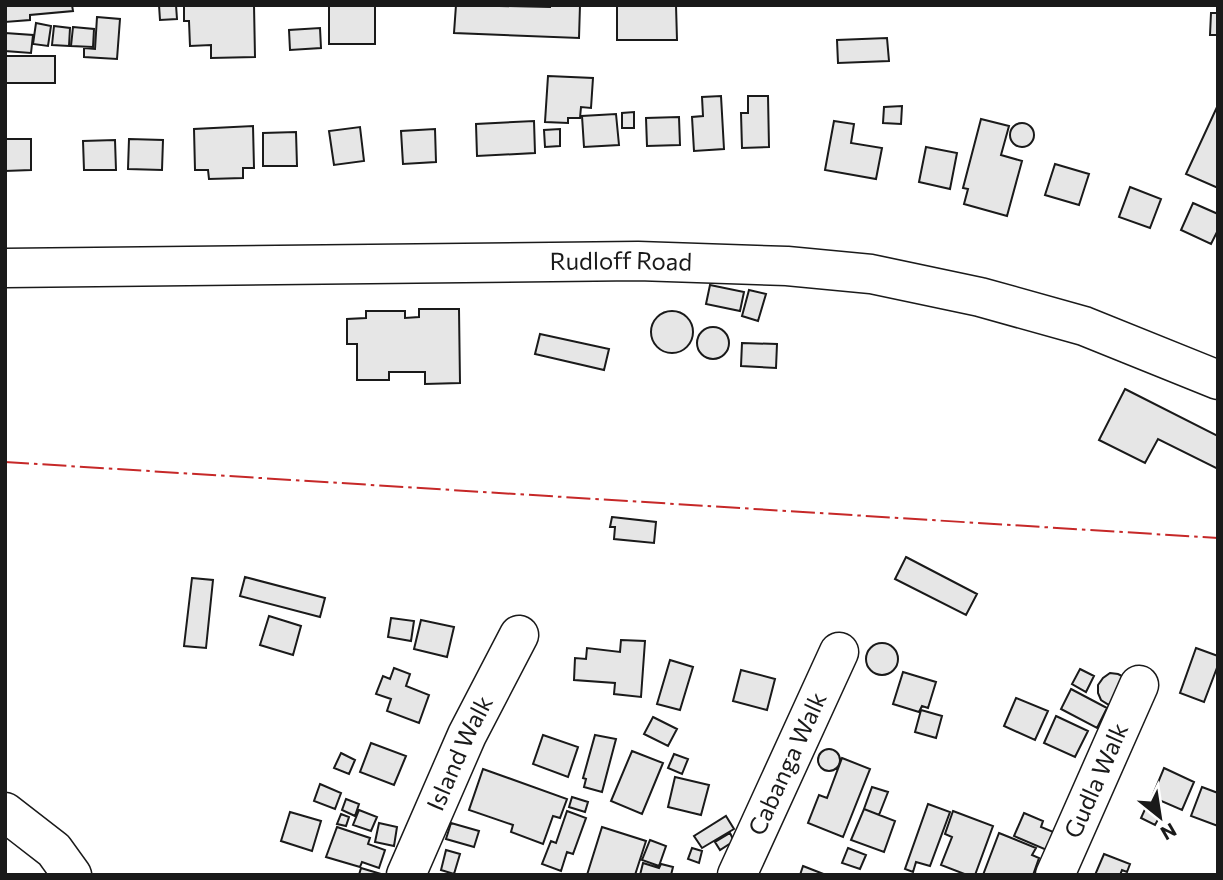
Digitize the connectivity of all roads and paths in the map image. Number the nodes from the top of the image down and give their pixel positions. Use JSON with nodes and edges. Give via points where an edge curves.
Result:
{"nodes":[{"id":1,"x":5,"y":268,"type":"edge"},
{"id":2,"x":1218,"y":380,"type":"edge"},
{"id":3,"x":519,"y":635,"type":"dead end"},
{"id":4,"x":839,"y":652,"type":"dead end"},
{"id":5,"x":1139,"y":685,"type":"dead end"},
{"id":6,"x":5,"y":812,"type":"edge"},
{"id":7,"x":72,"y":875,"type":"edge"},
{"id":8,"x":406,"y":875,"type":"edge"},
{"id":9,"x":737,"y":875,"type":"edge"},
{"id":10,"x":1055,"y":875,"type":"edge"}],
"edges":[{"from":1,"to":2,"type":"street","name":"Rudloff Road","via":[[638,261],[799,267],[871,274],[980,297],[1084,326]]},
{"from":3,"to":8,"type":"street","name":"Island Walk","via":[[467,735]]},
{"from":4,"to":9,"type":"street","name":"Cabanga Walk"},
{"from":5,"to":10,"type":"street","name":"Gudla Walk"},
{"from":6,"to":7,"type":"street","via":[[54,850]]}]}
